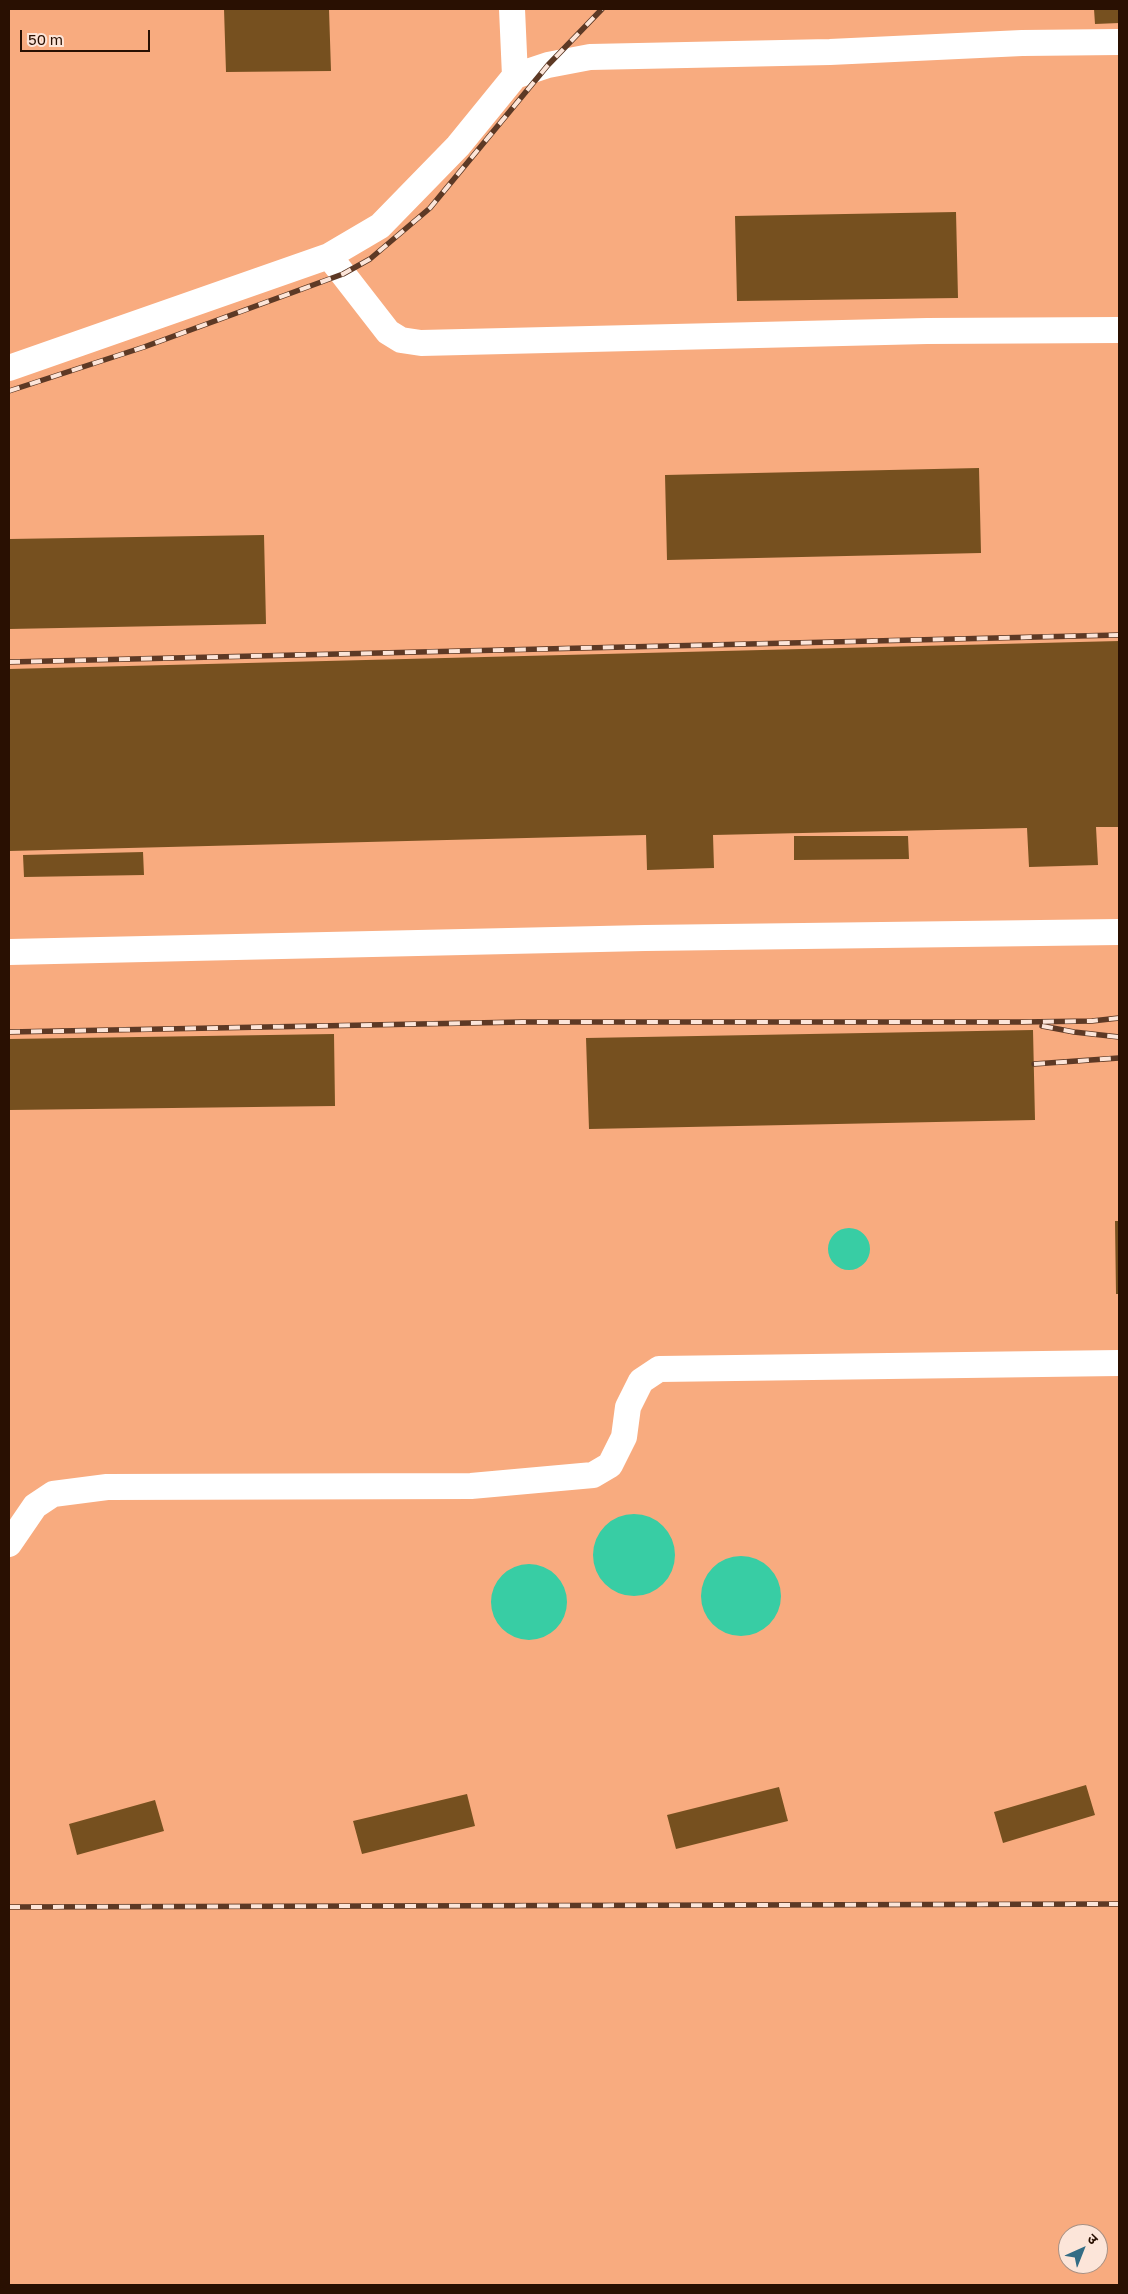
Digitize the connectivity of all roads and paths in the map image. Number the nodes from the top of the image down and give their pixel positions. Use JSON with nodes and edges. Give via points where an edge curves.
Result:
{"nodes":[{"id":1,"x":512,"y":9,"type":"edge"},
{"id":2,"x":1119,"y":42,"type":"edge"},
{"id":3,"x":515,"y":76,"type":"junction"},
{"id":4,"x":329,"y":256,"type":"junction"},
{"id":5,"x":1119,"y":330,"type":"edge"},
{"id":6,"x":9,"y":368,"type":"edge"},
{"id":7,"x":1119,"y":932,"type":"edge"},
{"id":8,"x":9,"y":952,"type":"edge"},
{"id":9,"x":1119,"y":1363,"type":"edge"},
{"id":10,"x":9,"y":1544,"type":"edge"}],
"edges":[{"from":1,"to":3,"type":"lane"},
{"from":2,"to":3,"type":"lane","via":[[590,57],[548,65]]},
{"from":3,"to":4,"type":"lane","via":[[458,146],[380,226]]},
{"from":4,"to":5,"type":"lane","via":[[388,332],[400,340],[421,344],[927,331]]},
{"from":4,"to":6,"type":"lane"},
{"from":7,"to":8,"type":"lane","via":[[645,938]]},
{"from":9,"to":10,"type":"lane","via":[[659,1369],[641,1381],[628,1407],[624,1437],[610,1465],[593,1475],[471,1486],[107,1487],[54,1494],[35,1506]]}]}
